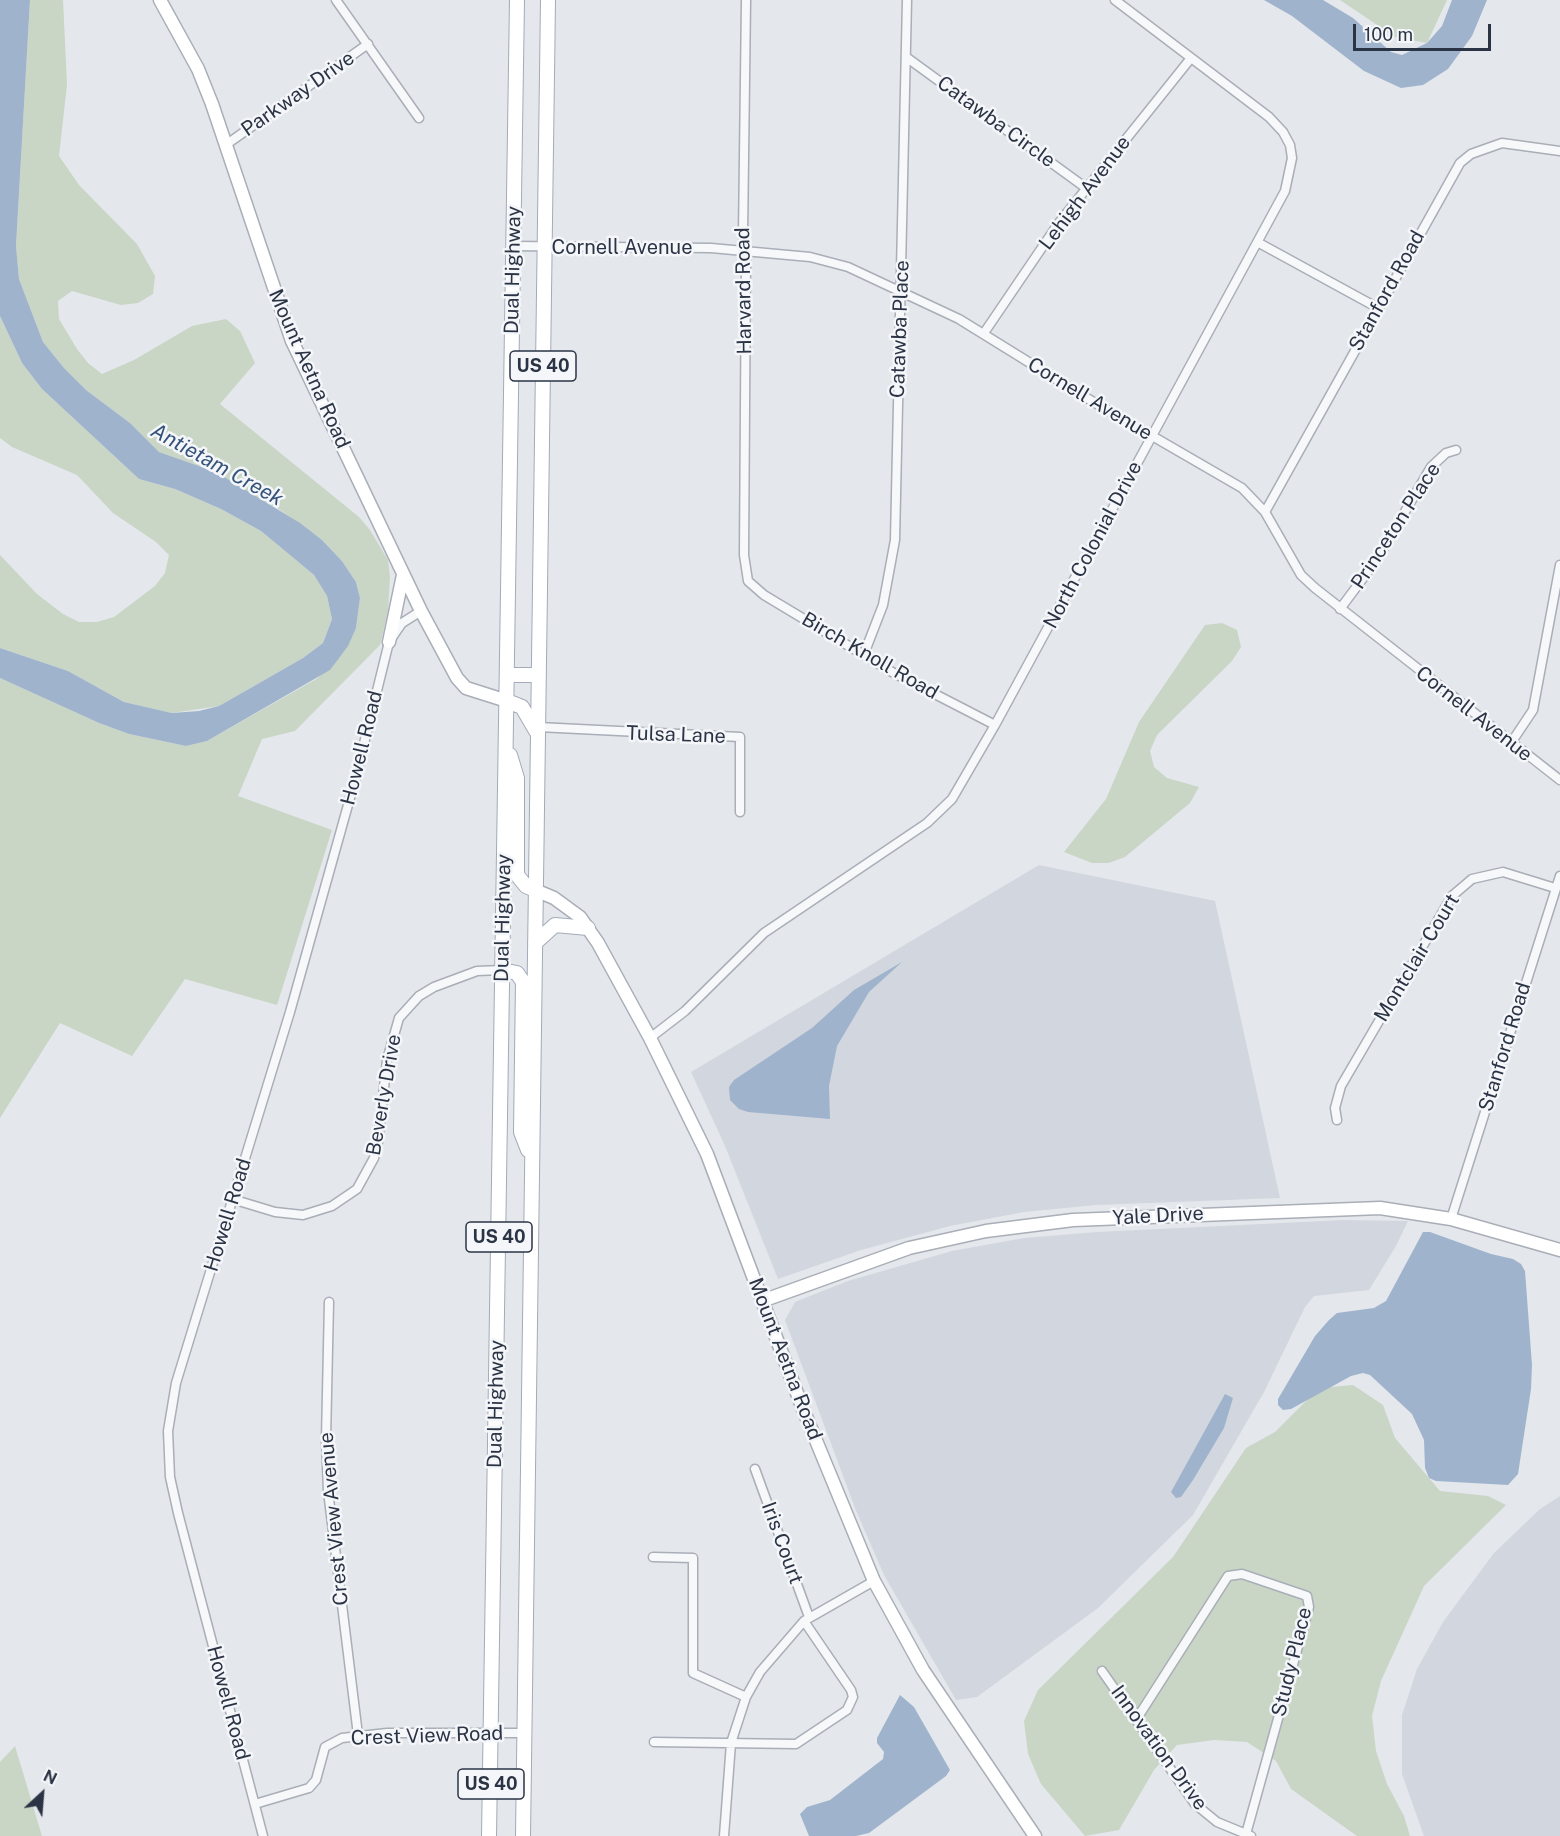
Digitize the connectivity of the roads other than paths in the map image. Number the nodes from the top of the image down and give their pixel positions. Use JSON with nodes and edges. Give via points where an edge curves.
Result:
{"nodes":[{"id":1,"x":160,"y":0,"type":"edge"},
{"id":2,"x":336,"y":0,"type":"edge"},
{"id":3,"x":518,"y":0,"type":"edge"},
{"id":4,"x":548,"y":0,"type":"edge"},
{"id":5,"x":746,"y":0,"type":"edge"},
{"id":6,"x":907,"y":0,"type":"edge"},
{"id":7,"x":1115,"y":0,"type":"edge"},
{"id":8,"x":368,"y":44,"type":"junction"},
{"id":9,"x":906,"y":57,"type":"junction"},
{"id":10,"x":1191,"y":58,"type":"junction"},
{"id":11,"x":419,"y":118,"type":"dead end"},
{"id":12,"x":227,"y":144,"type":"junction"},
{"id":13,"x":1560,"y":151,"type":"edge"},
{"id":14,"x":1086,"y":188,"type":"junction"},
{"id":15,"x":1259,"y":243,"type":"junction"},
{"id":16,"x":513,"y":246,"type":"junction"},
{"id":17,"x":545,"y":248,"type":"junction"},
{"id":18,"x":745,"y":250,"type":"junction"},
{"id":19,"x":901,"y":292,"type":"junction"},
{"id":20,"x":1378,"y":308,"type":"junction"},
{"id":21,"x":984,"y":333,"type":"junction"},
{"id":22,"x":1152,"y":436,"type":"junction"},
{"id":23,"x":1456,"y":450,"type":"dead end"},
{"id":24,"x":1265,"y":512,"type":"junction"},
{"id":25,"x":1560,"y":565,"type":"edge"},
{"id":26,"x":403,"y":574,"type":"junction"},
{"id":27,"x":748,"y":581,"type":"joint"},
{"id":28,"x":1340,"y":609,"type":"junction"},
{"id":29,"x":421,"y":611,"type":"junction"},
{"id":30,"x":389,"y":642,"type":"junction"},
{"id":31,"x":864,"y":654,"type":"junction"},
{"id":32,"x":507,"y":675,"type":"junction"},
{"id":33,"x":538,"y":675,"type":"junction"},
{"id":34,"x":507,"y":701,"type":"junction"},
{"id":35,"x":995,"y":725,"type":"junction"},
{"id":36,"x":538,"y":730,"type":"junction"},
{"id":37,"x":505,"y":741,"type":"junction"},
{"id":38,"x":1511,"y":743,"type":"junction"},
{"id":39,"x":1560,"y":780,"type":"edge"},
{"id":40,"x":741,"y":812,"type":"dead end"},
{"id":41,"x":1560,"y":876,"type":"edge"},
{"id":42,"x":1555,"y":888,"type":"junction"},
{"id":43,"x":535,"y":890,"type":"junction"},
{"id":44,"x":588,"y":928,"type":"junction"},
{"id":45,"x":535,"y":943,"type":"junction"},
{"id":46,"x":502,"y":970,"type":"junction"},
{"id":47,"x":650,"y":1038,"type":"junction"},
{"id":48,"x":1337,"y":1120,"type":"dead end"},
{"id":49,"x":531,"y":1156,"type":"junction"},
{"id":50,"x":232,"y":1199,"type":"junction"},
{"id":51,"x":1451,"y":1219,"type":"junction"},
{"id":52,"x":1560,"y":1250,"type":"edge"},
{"id":53,"x":762,"y":1301,"type":"junction"},
{"id":54,"x":329,"y":1302,"type":"dead end"},
{"id":55,"x":755,"y":1469,"type":"dead end"},
{"id":56,"x":653,"y":1557,"type":"dead end"},
{"id":57,"x":874,"y":1581,"type":"junction"},
{"id":58,"x":806,"y":1619,"type":"junction"},
{"id":59,"x":1102,"y":1671,"type":"dead end"},
{"id":60,"x":746,"y":1697,"type":"junction"},
{"id":61,"x":1136,"y":1720,"type":"junction"},
{"id":62,"x":492,"y":1732,"type":"junction"},
{"id":63,"x":523,"y":1733,"type":"junction"},
{"id":64,"x":358,"y":1735,"type":"junction"},
{"id":65,"x":654,"y":1742,"type":"dead end"},
{"id":66,"x":731,"y":1743,"type":"junction"},
{"id":67,"x":255,"y":1804,"type":"junction"},
{"id":68,"x":1248,"y":1835,"type":"edge"},
{"id":69,"x":263,"y":1836,"type":"edge"},
{"id":70,"x":489,"y":1836,"type":"edge"},
{"id":71,"x":523,"y":1836,"type":"edge"},
{"id":72,"x":724,"y":1836,"type":"edge"},
{"id":73,"x":1035,"y":1836,"type":"edge"}],
"edges":[{"from":1,"to":12,"type":"street","name":"Mount Aetna Road","via":[[198,69]]},
{"from":2,"to":8,"type":"street"},
{"from":3,"to":16,"type":"main road","name":"Dual Highway","number":"US 40"},
{"from":4,"to":17,"type":"main road","name":"Dual Highway","number":"US 40"},
{"from":5,"to":18,"type":"street","name":"Harvard Road"},
{"from":6,"to":9,"type":"street","name":"Catawba Place"},
{"from":7,"to":10,"type":"street","name":"North Colonial Drive"},
{"from":8,"to":11,"type":"street"},
{"from":8,"to":12,"type":"street","name":"Parkway Drive"},
{"from":9,"to":14,"type":"street","name":"Catawba Circle"},
{"from":9,"to":19,"type":"street","name":"Catawba Place"},
{"from":10,"to":14,"type":"street","name":"Lehigh Avenue"},
{"from":10,"to":15,"type":"street","name":"North Colonial Drive","via":[[1269,117],[1290,145],[1292,158],[1285,191]]},
{"from":12,"to":26,"type":"street","name":"Mount Aetna Road","via":[[292,341]]},
{"from":13,"to":20,"type":"street","name":"Stanford Road","via":[[1502,143],[1478,150],[1460,163]]},
{"from":14,"to":21,"type":"street","name":"Lehigh Avenue"},
{"from":15,"to":20,"type":"street"},
{"from":15,"to":22,"type":"street","name":"North Colonial Drive"},
{"from":16,"to":17,"type":"street","name":"Cornell Avenue"},
{"from":16,"to":32,"type":"main road","name":"Dual Highway","number":"US 40"},
{"from":17,"to":18,"type":"street","name":"Cornell Avenue"},
{"from":17,"to":33,"type":"main road","name":"Dual Highway","number":"US 40"},
{"from":18,"to":19,"type":"street","name":"Cornell Avenue","via":[[827,260]]},
{"from":18,"to":27,"type":"street","name":"Harvard Road","via":[[744,555]]},
{"from":19,"to":21,"type":"street","name":"Cornell Avenue"},
{"from":19,"to":31,"type":"street","name":"Catawba Place","via":[[895,540],[883,605]]},
{"from":20,"to":24,"type":"street","name":"Stanford Road"},
{"from":21,"to":22,"type":"street","name":"Cornell Avenue"},
{"from":22,"to":24,"type":"street","name":"Cornell Avenue","via":[[1242,488]]},
{"from":22,"to":35,"type":"street","name":"North Colonial Drive"},
{"from":23,"to":28,"type":"street","name":"Princeton Place","via":[[1446,453],[1431,467],[1378,558]]},
{"from":24,"to":28,"type":"street","name":"Cornell Avenue","via":[[1301,575]]},
{"from":25,"to":38,"type":"street","via":[[1533,710]]},
{"from":26,"to":29,"type":"street","name":"Mount Aetna Road"},
{"from":26,"to":30,"type":"street"},
{"from":27,"to":31,"type":"street","name":"Birch Knoll Road","via":[[764,595]]},
{"from":28,"to":38,"type":"street","name":"Cornell Avenue"},
{"from":29,"to":30,"type":"street","name":"Howell Road","via":[[402,623]]},
{"from":29,"to":34,"type":"street","name":"Mount Aetna Road","via":[[466,688]]},
{"from":30,"to":50,"type":"street","name":"Howell Road","via":[[334,856]]},
{"from":31,"to":35,"type":"street","name":"Birch Knoll Road"},
{"from":32,"to":33,"type":"main road"},
{"from":32,"to":34,"type":"main road","name":"Dual Highway","number":"US 40"},
{"from":33,"to":36,"type":"main road","name":"Dual Highway","number":"US 40"},
{"from":34,"to":36,"type":"main road","via":[[522,707]]},
{"from":34,"to":37,"type":"main road","name":"Dual Highway","number":"US 40"},
{"from":35,"to":47,"type":"street","name":"North Colonial Drive","via":[[941,812],[764,933],[685,1011]]},
{"from":36,"to":40,"type":"street","name":"Tulsa Lane","via":[[740,737]]},
{"from":36,"to":43,"type":"main road","name":"Dual Highway","number":"US 40"},
{"from":37,"to":43,"type":"main road","via":[[517,778],[517,875]]},
{"from":37,"to":46,"type":"main road","name":"Dual Highway","number":"US 40"},
{"from":38,"to":39,"type":"street","name":"Cornell Avenue"},
{"from":41,"to":42,"type":"street","name":"Stanford Road"},
{"from":42,"to":48,"type":"street","name":"Montclair Court","via":[[1503,872],[1472,879],[1452,896],[1341,1086],[1335,1108]]},
{"from":42,"to":51,"type":"street","name":"Stanford Road"},
{"from":43,"to":44,"type":"street","name":"Mount Aetna Road","via":[[567,907]]},
{"from":43,"to":45,"type":"main road","name":"Dual Highway","number":"US 40"},
{"from":44,"to":45,"type":"main road","via":[[555,925]]},
{"from":44,"to":47,"type":"street","name":"Mount Aetna Road"},
{"from":45,"to":49,"type":"main road","name":"Dual Highway","number":"US 40"},
{"from":46,"to":49,"type":"main road","via":[[517,973],[523,982],[521,1132]]},
{"from":46,"to":50,"type":"street","name":"Beverly Drive","via":[[477,971],[434,987],[418,996],[399,1018],[387,1060],[378,1142],[357,1189],[332,1206],[303,1215],[275,1212]]},
{"from":46,"to":62,"type":"main road","name":"Dual Highway","number":"US 40"},
{"from":47,"to":53,"type":"street","name":"Mount Aetna Road","via":[[707,1154]]},
{"from":49,"to":63,"type":"main road","name":"Dual Highway","number":"US 40"},
{"from":50,"to":67,"type":"street","name":"Howell Road","via":[[176,1383],[168,1453],[178,1513]]},
{"from":51,"to":52,"type":"street","name":"Yale Drive"},
{"from":51,"to":53,"type":"street","name":"Yale Drive","via":[[1413,1211],[1347,1208],[1025,1225],[909,1248]]},
{"from":53,"to":57,"type":"street","name":"Mount Aetna Road"},
{"from":54,"to":64,"type":"street","name":"Crest View Avenue","via":[[328,1491]]},
{"from":55,"to":58,"type":"street","name":"Iris Court"},
{"from":56,"to":60,"type":"street","via":[[693,1558],[693,1673]]},
{"from":57,"to":58,"type":"street"},
{"from":57,"to":73,"type":"street","name":"Mount Aetna Road","via":[[923,1670]]},
{"from":58,"to":60,"type":"street","via":[[774,1653]]},
{"from":58,"to":66,"type":"street","name":"Iris Court","via":[[851,1690],[852,1704],[796,1744]]},
{"from":59,"to":61,"type":"street","name":"Innovation Drive"},
{"from":60,"to":66,"type":"street"},
{"from":61,"to":68,"type":"street","name":"Innovation Drive","via":[[1200,1809],[1217,1822]]},
{"from":61,"to":68,"type":"street","name":"Study Place","via":[[1228,1576],[1242,1574],[1307,1596],[1309,1607]]},
{"from":62,"to":63,"type":"street","name":"Crest View Road"},
{"from":62,"to":64,"type":"street","name":"Crest View Road"},
{"from":62,"to":70,"type":"main road","name":"Dual Highway","number":"US 40"},
{"from":63,"to":71,"type":"main road","name":"Dual Highway","number":"US 40"},
{"from":64,"to":67,"type":"street","name":"Crest View Road","via":[[342,1738],[326,1748],[316,1780],[309,1788]]},
{"from":65,"to":66,"type":"street"},
{"from":66,"to":72,"type":"street"},
{"from":67,"to":69,"type":"street","name":"Howell Road"}]}
